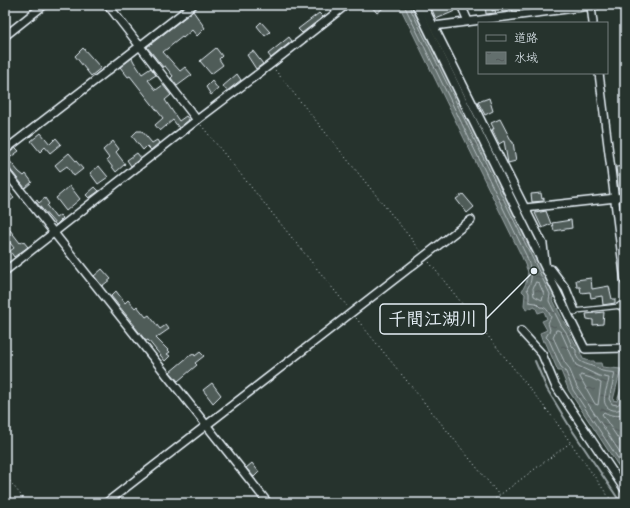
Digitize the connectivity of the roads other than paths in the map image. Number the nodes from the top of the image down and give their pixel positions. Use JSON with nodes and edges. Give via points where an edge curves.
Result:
{"nodes":[{"id":1,"x":44,"y":5,"type":"edge"},
{"id":2,"x":108,"y":5,"type":"edge"},
{"id":3,"x":193,"y":5,"type":"edge"},
{"id":4,"x":346,"y":5,"type":"edge"},
{"id":5,"x":416,"y":5,"type":"edge"},
{"id":6,"x":423,"y":5,"type":"edge"},
{"id":7,"x":461,"y":5,"type":"edge"},
{"id":8,"x":594,"y":6,"type":"edge"},
{"id":9,"x":468,"y":21,"type":"junction"},
{"id":10,"x":593,"y":22,"type":"edge"},
{"id":11,"x":434,"y":26,"type":"junction"},
{"id":12,"x":5,"y":36,"type":"edge"},
{"id":13,"x":139,"y":46,"type":"junction"},
{"id":14,"x":599,"y":74,"type":"edge"},
{"id":15,"x":197,"y":120,"type":"junction"},
{"id":16,"x":5,"y":150,"type":"edge"},
{"id":17,"x":5,"y":171,"type":"edge"},
{"id":18,"x":625,"y":197,"type":"edge"},
{"id":19,"x":614,"y":198,"type":"junction"},
{"id":20,"x":525,"y":208,"type":"junction"},
{"id":21,"x":471,"y":220,"type":"dead end"},
{"id":22,"x":55,"y":233,"type":"junction"},
{"id":23,"x":546,"y":270,"type":"junction"},
{"id":24,"x":5,"y":271,"type":"edge"},
{"id":25,"x":625,"y":282,"type":"edge"},
{"id":26,"x":623,"y":306,"type":"edge"},
{"id":27,"x":575,"y":311,"type":"joint"},
{"id":28,"x":521,"y":331,"type":"dead end"},
{"id":29,"x":625,"y":348,"type":"edge"},
{"id":30,"x":206,"y":425,"type":"junction"},
{"id":31,"x":625,"y":490,"type":"edge"},
{"id":32,"x":106,"y":503,"type":"edge"},
{"id":33,"x":268,"y":503,"type":"edge"}],
"edges":[{"from":1,"to":12,"type":"street"},
{"from":2,"to":13,"type":"street"},
{"from":3,"to":13,"type":"street"},
{"from":4,"to":15,"type":"street"},
{"from":5,"to":23,"type":"street"},
{"from":6,"to":11,"type":"street"},
{"from":7,"to":9,"type":"street"},
{"from":8,"to":9,"type":"street"},
{"from":8,"to":10,"type":"street"},
{"from":9,"to":11,"type":"street"},
{"from":11,"to":20,"type":"street"},
{"from":13,"to":15,"type":"street"},
{"from":13,"to":16,"type":"street"},
{"from":14,"to":19,"type":"street"},
{"from":15,"to":22,"type":"street"},
{"from":17,"to":22,"type":"street"},
{"from":18,"to":19,"type":"street"},
{"from":19,"to":20,"type":"street"},
{"from":19,"to":25,"type":"street"},
{"from":20,"to":23,"type":"street","via":[[544,244]]},
{"from":21,"to":30,"type":"street"},
{"from":22,"to":24,"type":"street"},
{"from":22,"to":30,"type":"street"},
{"from":23,"to":27,"type":"street","via":[[551,269],[566,288]]},
{"from":23,"to":29,"type":"street","via":[[585,349]]},
{"from":26,"to":27,"type":"lane"},
{"from":28,"to":31,"type":"street","via":[[542,354],[555,384]]},
{"from":30,"to":32,"type":"street"},
{"from":30,"to":33,"type":"street"}]}
